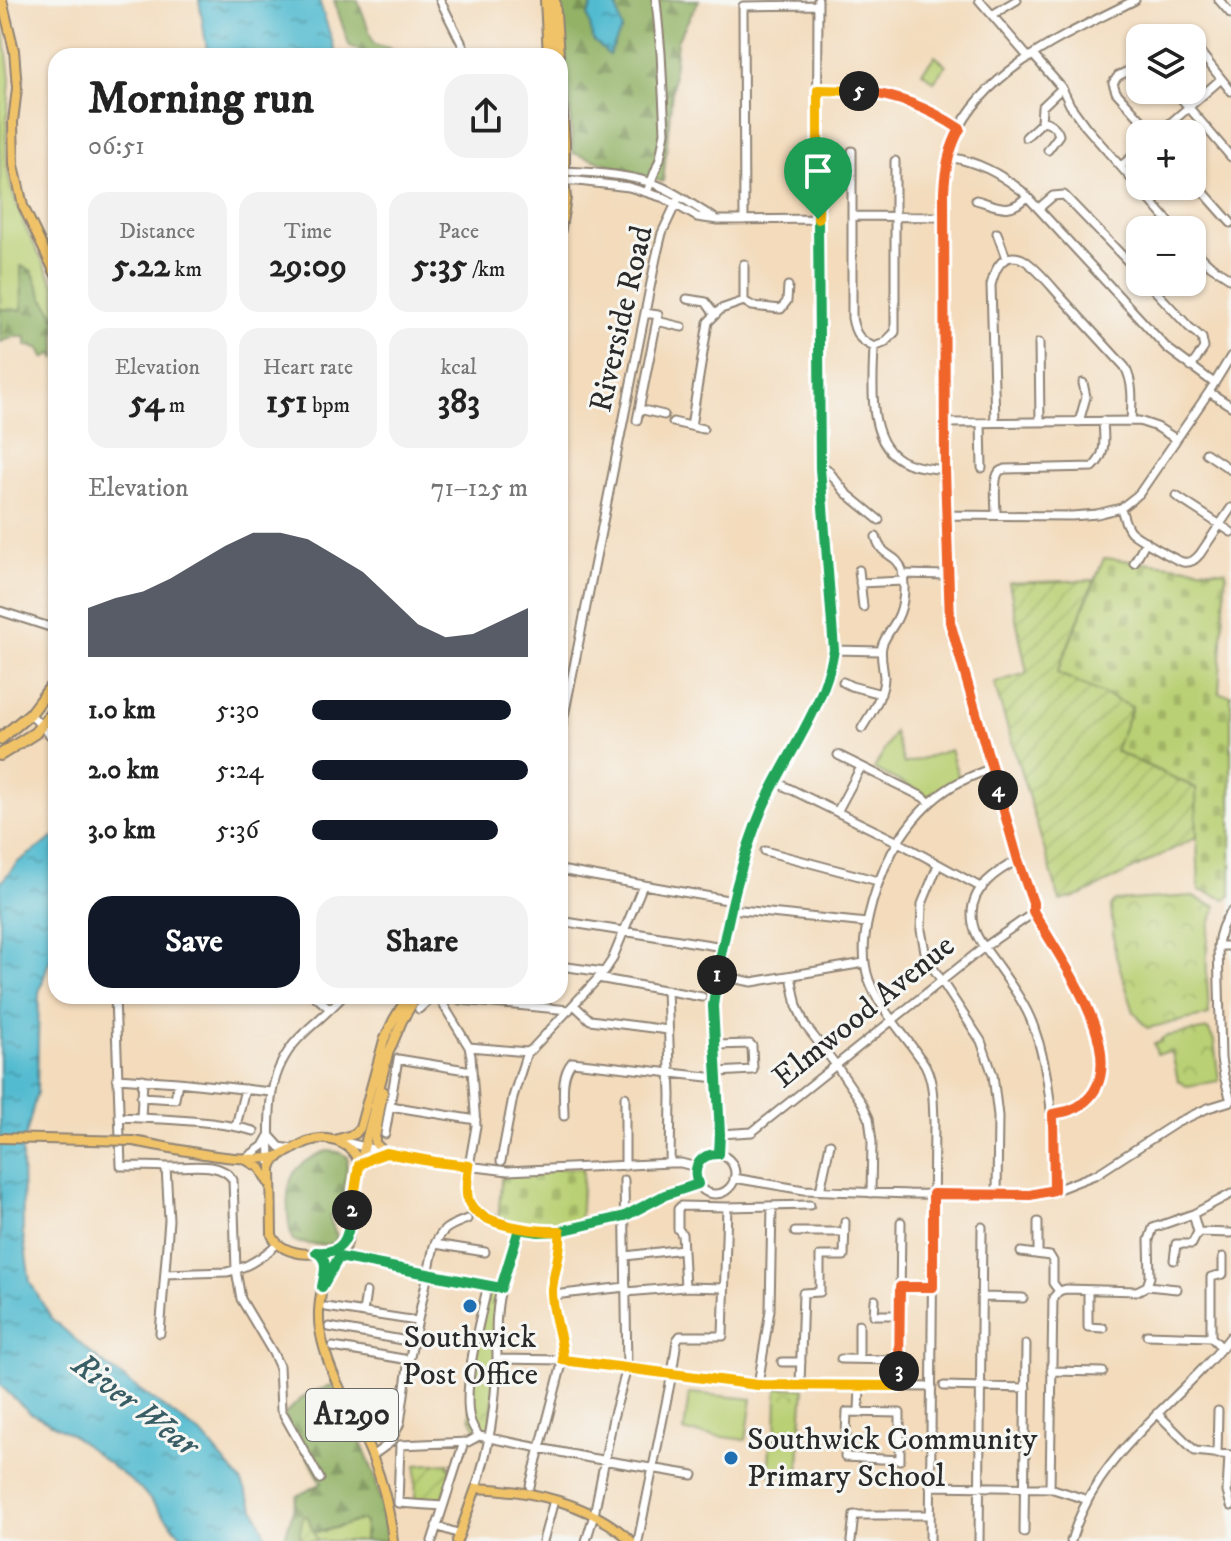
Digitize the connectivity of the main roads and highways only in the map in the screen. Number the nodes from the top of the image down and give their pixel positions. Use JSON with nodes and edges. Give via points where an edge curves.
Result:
{"nodes":[{"id":1,"x":2,"y":0,"type":"edge"},
{"id":2,"x":546,"y":0,"type":"edge"},
{"id":3,"x":554,"y":0,"type":"edge"},
{"id":4,"x":549,"y":48,"type":"edge"},
{"id":5,"x":557,"y":48,"type":"edge"},
{"id":6,"x":48,"y":258,"type":"edge"},
{"id":7,"x":48,"y":690,"type":"edge"},
{"id":8,"x":48,"y":718,"type":"edge"},
{"id":9,"x":0,"y":739,"type":"edge"},
{"id":10,"x":0,"y":755,"type":"edge"},
{"id":11,"x":404,"y":1004,"type":"edge"},
{"id":12,"x":412,"y":1004,"type":"edge"},
{"id":13,"x":382,"y":1075,"type":"junction"},
{"id":14,"x":0,"y":1138,"type":"edge"},
{"id":15,"x":335,"y":1140,"type":"junction"},
{"id":16,"x":275,"y":1157,"type":"junction"},
{"id":17,"x":244,"y":1159,"type":"junction"},
{"id":18,"x":360,"y":1165,"type":"junction"},
{"id":19,"x":270,"y":1191,"type":"junction"},
{"id":20,"x":348,"y":1237,"type":"junction"},
{"id":21,"x":320,"y":1253,"type":"junction"},
{"id":22,"x":322,"y":1287,"type":"junction"},
{"id":23,"x":458,"y":1538,"type":"edge"},
{"id":24,"x":393,"y":1541,"type":"edge"},
{"id":25,"x":631,"y":1541,"type":"edge"}],
"edges":[{"from":1,"to":6,"type":"main road","via":[[17,88],[14,165],[23,206]]},
{"from":2,"to":4,"type":"highway"},
{"from":3,"to":5,"type":"highway"},
{"from":7,"to":9,"type":"highway"},
{"from":8,"to":10,"type":"highway"},
{"from":11,"to":15,"type":"main road","via":[[384,1040],[360,1128]]},
{"from":12,"to":13,"type":"main road","number":"A1290"},
{"from":13,"to":18,"type":"main road","number":"A1290"},
{"from":13,"to":18,"type":"main road","via":[[375,1143],[386,1153]]},
{"from":14,"to":17,"type":"main road","bridge":true,"via":[[133,1141]]},
{"from":15,"to":16,"type":"main road","via":[[315,1139]]},
{"from":15,"to":18,"type":"main road","via":[[353,1151]]},
{"from":16,"to":17,"type":"main road"},
{"from":16,"to":19,"type":"main road"},
{"from":17,"to":19,"type":"main road","via":[[260,1168]]},
{"from":18,"to":20,"type":"main road","number":"A1290"},
{"from":19,"to":21,"type":"main road","via":[[277,1244],[295,1252]]},
{"from":20,"to":21,"type":"main road","via":[[339,1248]]},
{"from":20,"to":22,"type":"main road","number":"A1290"},
{"from":21,"to":22,"type":"main road","number":"A1290","via":[[325,1262]]},
{"from":22,"to":24,"type":"main road","number":"A1290","via":[[319,1326],[327,1358],[384,1489]]},
{"from":23,"to":25,"type":"main road","via":[[476,1488],[554,1500],[594,1515]]}]}
